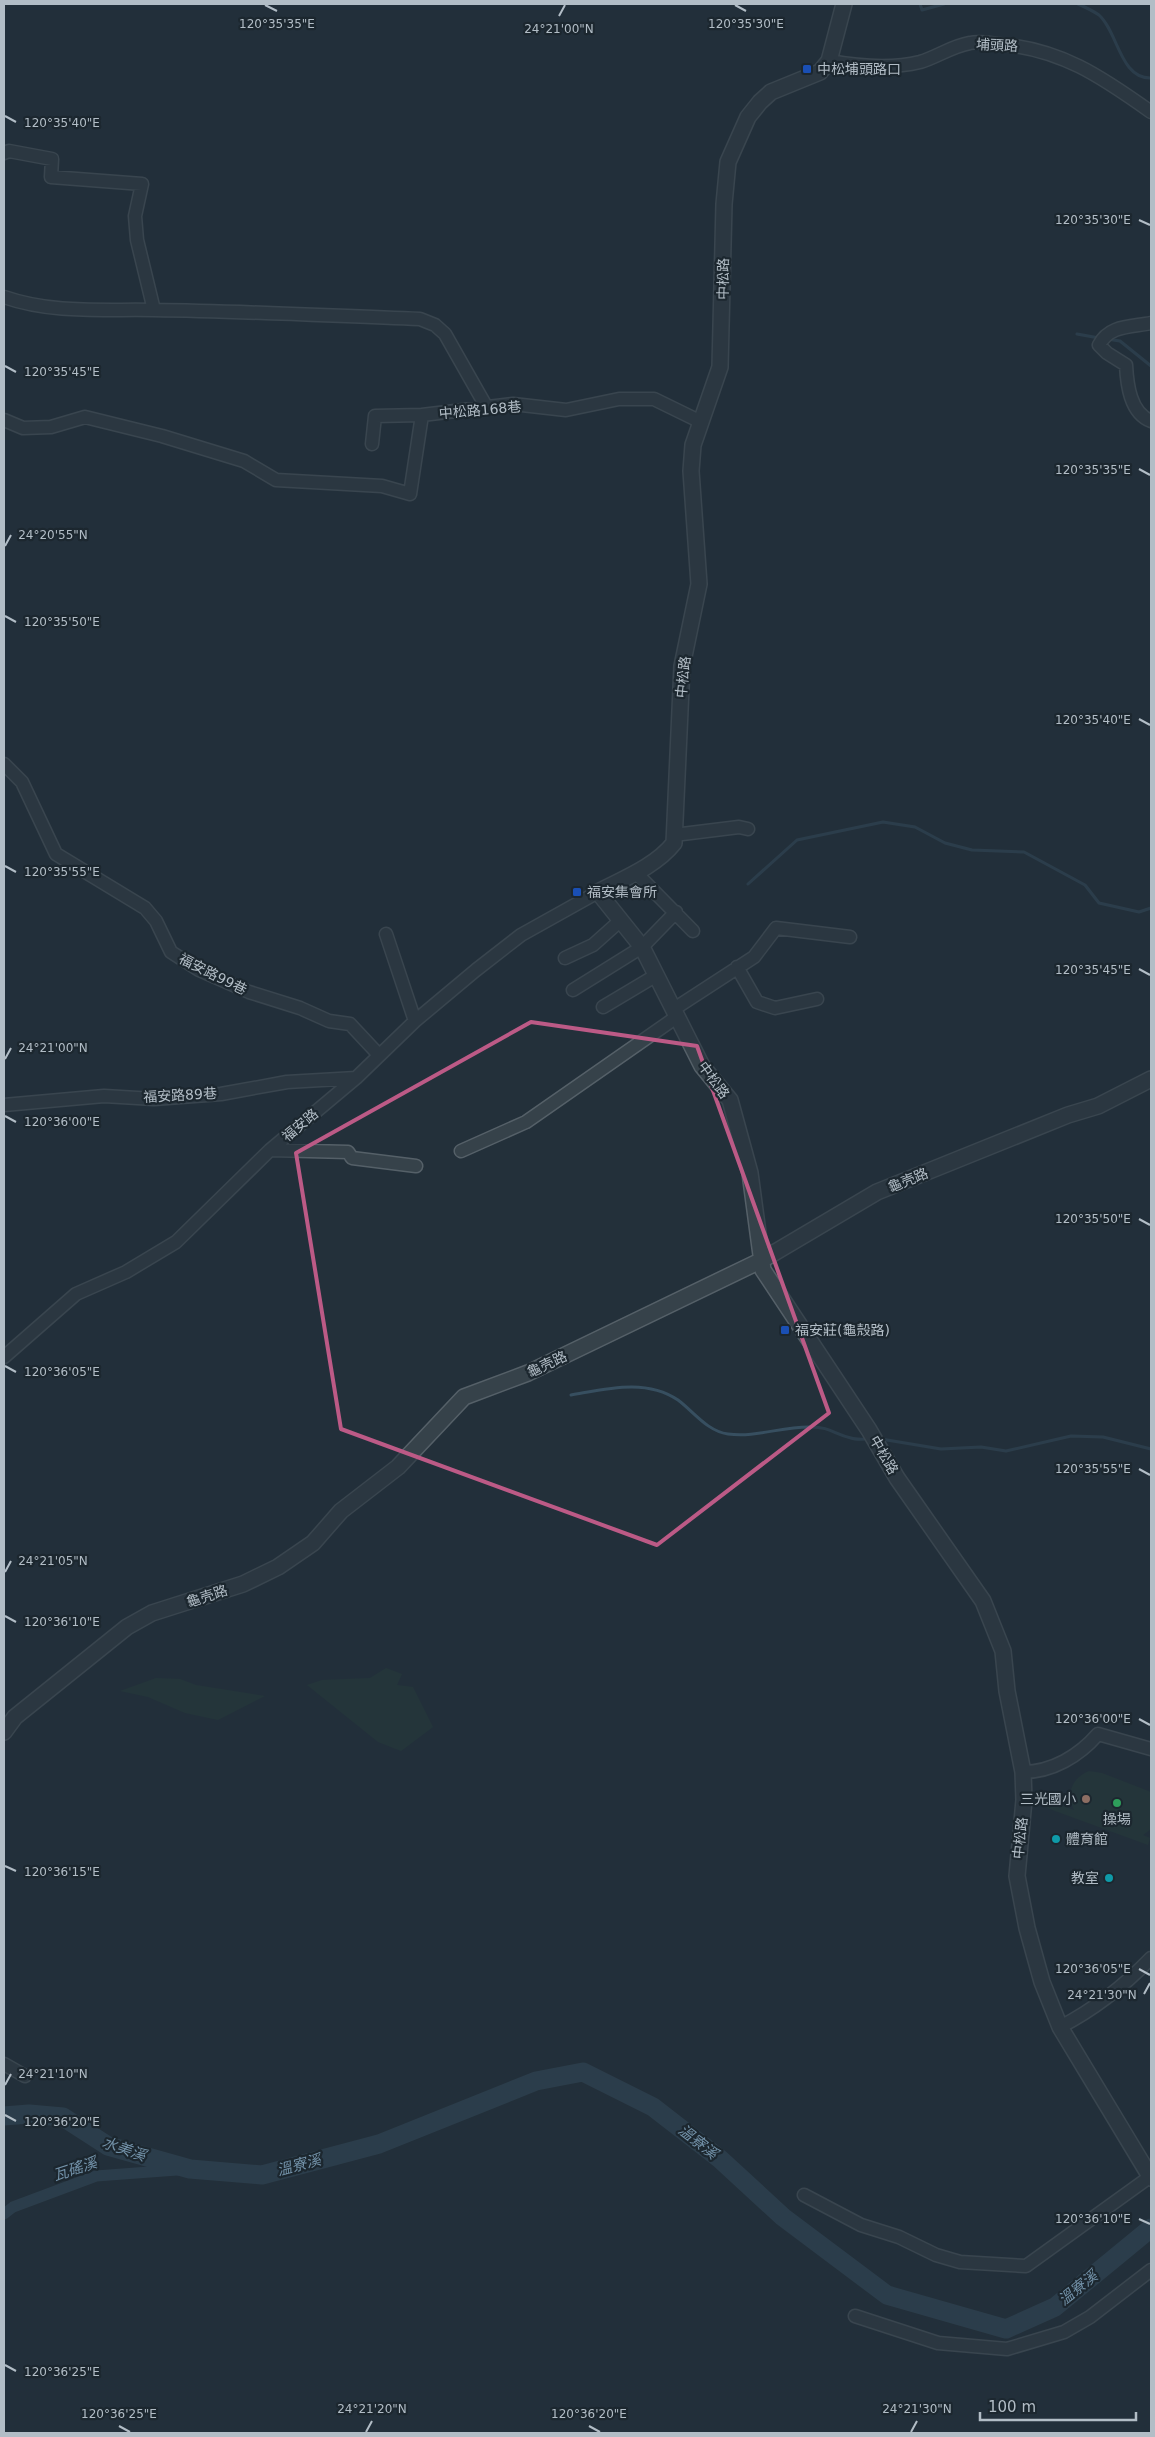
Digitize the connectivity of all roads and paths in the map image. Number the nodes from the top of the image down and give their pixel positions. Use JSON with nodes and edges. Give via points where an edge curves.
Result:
{"nodes":[{"id":1,"x":844,"y":4,"type":"edge"},
{"id":2,"x":829,"y":61,"type":"junction"},
{"id":3,"x":1151,"y":112,"type":"edge"},
{"id":4,"x":4,"y":153,"type":"edge"},
{"id":5,"x":4,"y":297,"type":"edge"},
{"id":6,"x":154,"y":310,"type":"junction"},
{"id":7,"x":1151,"y":323,"type":"edge"},
{"id":8,"x":487,"y":408,"type":"junction"},
{"id":9,"x":422,"y":415,"type":"junction"},
{"id":10,"x":4,"y":420,"type":"edge"},
{"id":11,"x":1151,"y":421,"type":"edge"},
{"id":12,"x":699,"y":422,"type":"junction"},
{"id":13,"x":372,"y":444,"type":"dead end"},
{"id":14,"x":4,"y":764,"type":"edge"},
{"id":15,"x":748,"y":829,"type":"dead end"},
{"id":16,"x":674,"y":835,"type":"junction"},
{"id":17,"x":635,"y":872,"type":"junction"},
{"id":18,"x":598,"y":892,"type":"junction"},
{"id":19,"x":676,"y":912,"type":"junction"},
{"id":20,"x":621,"y":920,"type":"junction"},
{"id":21,"x":693,"y":931,"type":"dead end"},
{"id":22,"x":386,"y":934,"type":"dead end"},
{"id":23,"x":850,"y":937,"type":"dead end"},
{"id":24,"x":642,"y":947,"type":"junction"},
{"id":25,"x":565,"y":958,"type":"dead end"},
{"id":26,"x":737,"y":967,"type":"junction"},
{"id":27,"x":655,"y":976,"type":"junction"},
{"id":28,"x":573,"y":990,"type":"dead end"},
{"id":29,"x":816,"y":999,"type":"dead end"},
{"id":30,"x":603,"y":1007,"type":"dead end"},
{"id":31,"x":676,"y":1012,"type":"junction"},
{"id":32,"x":415,"y":1021,"type":"junction"},
{"id":33,"x":379,"y":1055,"type":"junction"},
{"id":34,"x":356,"y":1078,"type":"junction"},
{"id":35,"x":1151,"y":1079,"type":"edge"},
{"id":36,"x":4,"y":1105,"type":"edge"},
{"id":37,"x":270,"y":1150,"type":"junction"},
{"id":38,"x":461,"y":1151,"type":"dead end"},
{"id":39,"x":416,"y":1166,"type":"dead end"},
{"id":40,"x":762,"y":1260,"type":"junction"},
{"id":41,"x":4,"y":1357,"type":"edge"},
{"id":42,"x":4,"y":1732,"type":"edge"},
{"id":43,"x":1151,"y":1749,"type":"edge"},
{"id":44,"x":1023,"y":1772,"type":"junction"},
{"id":45,"x":1151,"y":1958,"type":"edge"},
{"id":46,"x":1060,"y":2027,"type":"junction"},
{"id":47,"x":4,"y":2064,"type":"edge"},
{"id":48,"x":25,"y":2076,"type":"dead end"},
{"id":49,"x":1151,"y":2177,"type":"edge"},
{"id":50,"x":804,"y":2195,"type":"dead end"},
{"id":51,"x":1151,"y":2270,"type":"edge"},
{"id":52,"x":855,"y":2316,"type":"dead end"}],
"edges":[{"from":1,"to":2,"type":"street"},
{"from":2,"to":3,"type":"street","name":"埔頭路","via":[[854,65],[904,64],[921,62],[971,43],[1027,46],[1069,60]]},
{"from":2,"to":12,"type":"street","name":"中松路","via":[[820,72],[771,92],[760,102],[748,117],[728,162],[720,367]]},
{"from":4,"to":6,"type":"street","via":[[10,151],[52,159],[51,177],[142,184],[135,216],[137,240]]},
{"from":5,"to":6,"type":"street","via":[[30,306],[61,309]]},
{"from":6,"to":8,"type":"street","via":[[420,320],[435,325],[446,334]]},
{"from":7,"to":11,"type":"street","via":[[1104,335],[1099,345],[1126,365],[1127,386],[1132,399]]},
{"from":8,"to":9,"type":"street","name":"中松路168巷"},
{"from":8,"to":12,"type":"street","name":"中松路168巷","via":[[512,404],[566,410],[619,399],[654,399]]},
{"from":9,"to":10,"type":"street","name":"中松路168巷","via":[[410,494],[382,486],[276,480],[244,461],[85,417],[50,427],[23,428]]},
{"from":9,"to":13,"type":"street","via":[[375,416]]},
{"from":12,"to":16,"type":"street","name":"中松路","via":[[691,471],[700,584],[682,666]]},
{"from":14,"to":33,"type":"street","name":"福安路99巷","via":[[22,782],[56,854],[145,908],[156,921],[171,952],[199,970],[249,992],[329,1021],[350,1024]]},
{"from":15,"to":16,"type":"street","via":[[739,827]]},
{"from":16,"to":17,"type":"street","name":"中松路","via":[[674,843],[668,851]]},
{"from":17,"to":18,"type":"street","name":"中松路"},
{"from":17,"to":19,"type":"street"},
{"from":18,"to":20,"type":"street","name":"中松路"},
{"from":18,"to":32,"type":"street","name":"福安路","via":[[521,935]]},
{"from":19,"to":21,"type":"street"},
{"from":19,"to":24,"type":"street"},
{"from":20,"to":24,"type":"street","name":"中松路"},
{"from":20,"to":25,"type":"street","via":[[593,945]]},
{"from":22,"to":32,"type":"street"},
{"from":23,"to":26,"type":"street","via":[[776,928],[754,957]]},
{"from":24,"to":27,"type":"street","name":"中松路"},
{"from":24,"to":28,"type":"street"},
{"from":26,"to":29,"type":"street","via":[[757,1002],[775,1008]]},
{"from":26,"to":31,"type":"street"},
{"from":27,"to":30,"type":"street"},
{"from":27,"to":31,"type":"street","name":"中松路"},
{"from":31,"to":38,"type":"street","via":[[526,1122]]},
{"from":31,"to":40,"type":"street","name":"中松路","via":[[702,1066],[730,1100],[750,1173]]},
{"from":32,"to":33,"type":"street","name":"福安路"},
{"from":33,"to":34,"type":"street","name":"福安路"},
{"from":34,"to":36,"type":"street","name":"福安路89巷","via":[[287,1082],[221,1094],[154,1099],[104,1096]]},
{"from":34,"to":37,"type":"street","name":"福安路"},
{"from":35,"to":40,"type":"street","name":"龜壳路","via":[[1098,1106],[877,1192]]},
{"from":37,"to":39,"type":"street","via":[[348,1152],[352,1158]]},
{"from":37,"to":41,"type":"street","name":"福安路","via":[[176,1242],[126,1272],[76,1294]]},
{"from":40,"to":42,"type":"street","name":"龜壳路","via":[[528,1373],[464,1397],[398,1467],[341,1511],[313,1543],[278,1568],[243,1584],[152,1613],[127,1627],[14,1717]]},
{"from":40,"to":44,"type":"street","name":"中松路","via":[[763,1270],[776,1292],[897,1478],[983,1601],[1003,1651],[1006,1690]]},
{"from":43,"to":44,"type":"street","via":[[1098,1734],[1068,1760],[1035,1772]]},
{"from":44,"to":46,"type":"street","name":"中松路","via":[[1024,1800],[1017,1876],[1027,1928]]},
{"from":45,"to":46,"type":"street","via":[[1122,1987],[1089,2012]]},
{"from":46,"to":49,"type":"street","name":"中松路"},
{"from":47,"to":48,"type":"street"},
{"from":49,"to":50,"type":"street","via":[[1026,2266],[960,2262],[936,2255],[899,2237],[861,2225]]},
{"from":51,"to":52,"type":"street","via":[[1090,2317],[1064,2332],[1007,2349],[938,2343]]}]}
